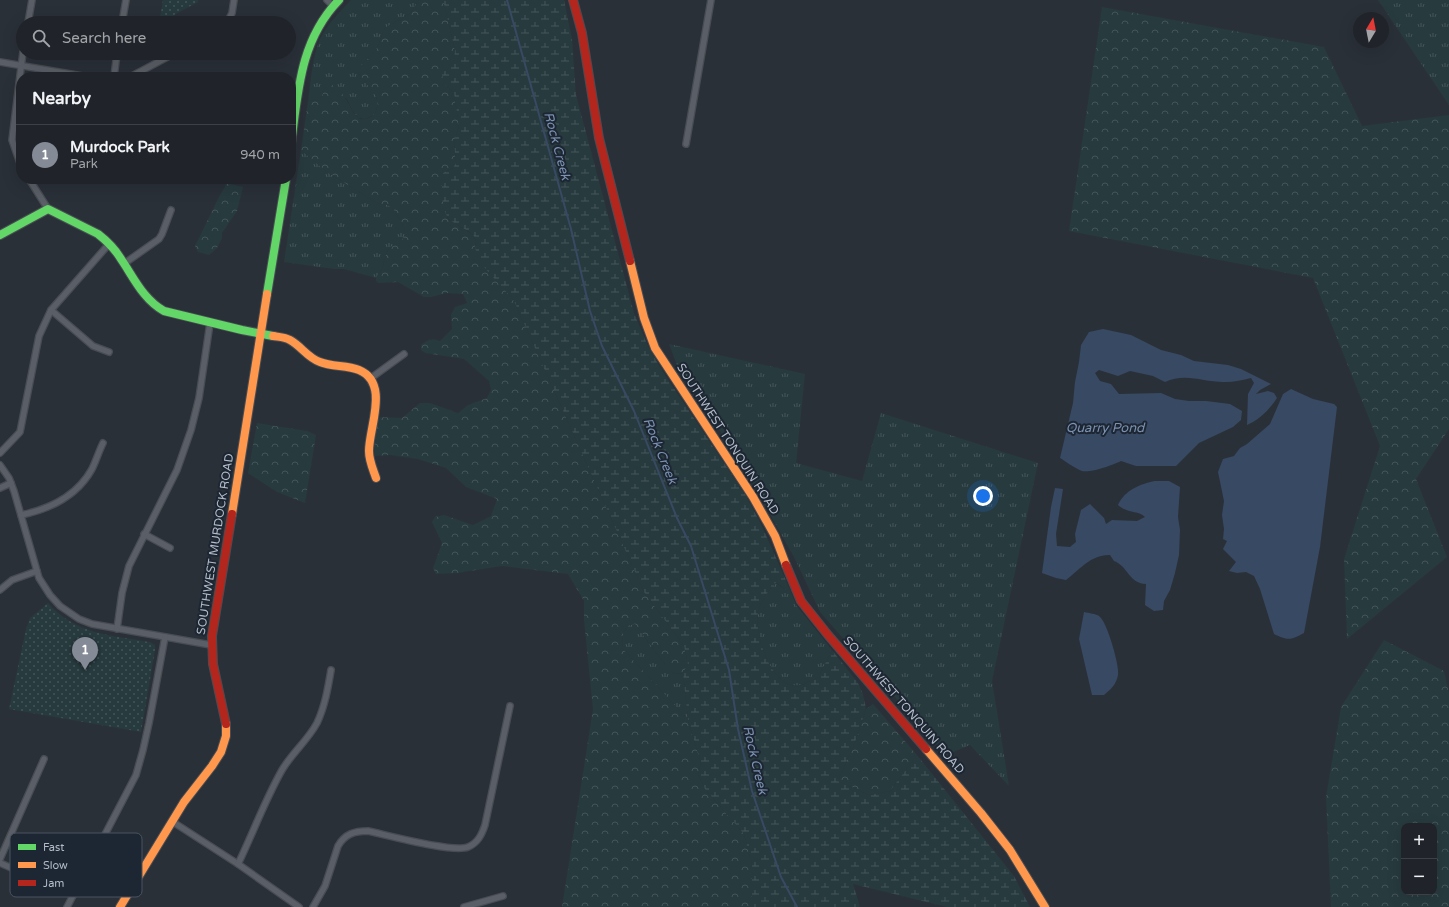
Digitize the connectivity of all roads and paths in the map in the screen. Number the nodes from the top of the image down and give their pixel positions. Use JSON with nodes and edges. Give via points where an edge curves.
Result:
{"nodes":[{"id":1,"x":32,"y":0,"type":"edge"},
{"id":2,"x":126,"y":0,"type":"edge"},
{"id":3,"x":234,"y":0,"type":"edge"},
{"id":4,"x":573,"y":0,"type":"edge"},
{"id":5,"x":711,"y":0,"type":"edge"},
{"id":6,"x":333,"y":2,"type":"edge"},
{"id":7,"x":29,"y":16,"type":"edge"},
{"id":8,"x":123,"y":16,"type":"edge"},
{"id":9,"x":230,"y":16,"type":"edge"},
{"id":10,"x":22,"y":60,"type":"edge"},
{"id":11,"x":116,"y":60,"type":"edge"},
{"id":12,"x":162,"y":60,"type":"edge"},
{"id":13,"x":0,"y":62,"type":"edge"},
{"id":14,"x":21,"y":66,"type":"junction"},
{"id":15,"x":20,"y":72,"type":"edge"},
{"id":16,"x":58,"y":72,"type":"edge"},
{"id":17,"x":115,"y":72,"type":"edge"},
{"id":18,"x":139,"y":72,"type":"edge"},
{"id":19,"x":16,"y":107,"type":"edge"},
{"id":20,"x":296,"y":113,"type":"edge"},
{"id":21,"x":686,"y":144,"type":"dead end"},
{"id":22,"x":16,"y":152,"type":"edge"},
{"id":23,"x":32,"y":184,"type":"edge"},
{"id":24,"x":285,"y":184,"type":"edge"},
{"id":25,"x":48,"y":209,"type":"junction"},
{"id":26,"x":171,"y":210,"type":"dead end"},
{"id":27,"x":0,"y":235,"type":"edge"},
{"id":28,"x":109,"y":244,"type":"junction"},
{"id":29,"x":125,"y":263,"type":"junction"},
{"id":30,"x":50,"y":310,"type":"junction"},
{"id":31,"x":210,"y":323,"type":"junction"},
{"id":32,"x":261,"y":334,"type":"junction"},
{"id":33,"x":109,"y":352,"type":"dead end"},
{"id":34,"x":404,"y":354,"type":"dead end"},
{"id":35,"x":371,"y":378,"type":"junction"},
{"id":36,"x":103,"y":443,"type":"dead end"},
{"id":37,"x":0,"y":453,"type":"edge"},
{"id":38,"x":0,"y":465,"type":"edge"},
{"id":39,"x":376,"y":478,"type":"dead end"},
{"id":40,"x":11,"y":483,"type":"junction"},
{"id":41,"x":0,"y":488,"type":"edge"},
{"id":42,"x":21,"y":515,"type":"junction"},
{"id":43,"x":144,"y":534,"type":"junction"},
{"id":44,"x":170,"y":548,"type":"dead end"},
{"id":45,"x":37,"y":571,"type":"junction"},
{"id":46,"x":0,"y":590,"type":"edge"},
{"id":47,"x":117,"y":629,"type":"junction"},
{"id":48,"x":164,"y":637,"type":"junction"},
{"id":49,"x":211,"y":645,"type":"junction"},
{"id":50,"x":331,"y":670,"type":"dead end"},
{"id":51,"x":510,"y":706,"type":"dead end"},
{"id":52,"x":44,"y":759,"type":"dead end"},
{"id":53,"x":173,"y":822,"type":"junction"},
{"id":54,"x":11,"y":833,"type":"edge"},
{"id":55,"x":105,"y":833,"type":"edge"},
{"id":56,"x":10,"y":836,"type":"edge"},
{"id":57,"x":0,"y":859,"type":"edge"},
{"id":58,"x":0,"y":863,"type":"edge"},
{"id":59,"x":238,"y":864,"type":"junction"},
{"id":60,"x":10,"y":867,"type":"edge"},
{"id":61,"x":142,"y":872,"type":"edge"},
{"id":62,"x":503,"y":896,"type":"dead end"},
{"id":63,"x":71,"y":897,"type":"edge"},
{"id":64,"x":126,"y":897,"type":"edge"},
{"id":65,"x":67,"y":907,"type":"edge"},
{"id":66,"x":120,"y":907,"type":"edge"},
{"id":67,"x":299,"y":907,"type":"edge"},
{"id":68,"x":313,"y":907,"type":"edge"},
{"id":69,"x":464,"y":907,"type":"edge"},
{"id":70,"x":1045,"y":907,"type":"edge"}],
"edges":[{"from":1,"to":7,"type":"street"},
{"from":2,"to":8,"type":"street"},
{"from":3,"to":9,"type":"street"},
{"from":4,"to":70,"type":"main road","name":"SOUTHWEST TONQUIN ROAD","via":[[582,32],[599,138],[644,318],[656,348],[763,513],[807,610],[981,812],[1010,850]]},
{"from":5,"to":21,"type":"street"},
{"from":6,"to":20,"type":"main road","via":[[318,27],[305,58]]},
{"from":10,"to":14,"type":"street"},
{"from":11,"to":17,"type":"street"},
{"from":12,"to":18,"type":"street"},
{"from":13,"to":14,"type":"street"},
{"from":14,"to":15,"type":"street"},
{"from":14,"to":16,"type":"street"},
{"from":19,"to":22,"type":"street","via":[[12,140]]},
{"from":23,"to":25,"type":"street"},
{"from":24,"to":32,"type":"main road","name":"SOUTHWEST MURDOCK ROAD"},
{"from":25,"to":27,"type":"main road"},
{"from":25,"to":28,"type":"main road","via":[[98,234]]},
{"from":26,"to":29,"type":"street","via":[[158,239]]},
{"from":28,"to":29,"type":"main road"},
{"from":28,"to":30,"type":"street"},
{"from":29,"to":31,"type":"main road","via":[[153,304],[170,313]]},
{"from":30,"to":33,"type":"street","via":[[93,346]]},
{"from":30,"to":37,"type":"street","via":[[39,336],[20,432]]},
{"from":31,"to":32,"type":"main road"},
{"from":31,"to":43,"type":"street","via":[[199,398],[191,430],[177,470]]},
{"from":32,"to":35,"type":"main road","via":[[286,339],[319,362],[353,368]]},
{"from":32,"to":49,"type":"main road","name":"SOUTHWEST MURDOCK ROAD"},
{"from":34,"to":35,"type":"street"},
{"from":35,"to":39,"type":"main road","via":[[376,390],[376,402],[369,452]]},
{"from":36,"to":42,"type":"street","via":[[92,469],[75,490],[56,504]]},
{"from":38,"to":40,"type":"street"},
{"from":40,"to":41,"type":"street"},
{"from":40,"to":42,"type":"street"},
{"from":42,"to":45,"type":"street"},
{"from":43,"to":44,"type":"street"},
{"from":43,"to":47,"type":"street","via":[[129,566]]},
{"from":45,"to":46,"type":"street","via":[[12,580]]},
{"from":45,"to":47,"type":"street","via":[[50,595],[66,611],[85,622]]},
{"from":47,"to":48,"type":"street"},
{"from":48,"to":49,"type":"street"},
{"from":48,"to":55,"type":"street","via":[[148,730],[136,775]]},
{"from":49,"to":53,"type":"main road","name":"SOUTHWEST MURDOCK ROAD","via":[[216,681],[226,720],[225,740],[217,759],[184,802]]},
{"from":50,"to":59,"type":"street","via":[[324,704],[316,724],[283,768]]},
{"from":51,"to":68,"type":"street","via":[[485,825],[479,838],[468,847],[452,848],[368,830],[350,833],[338,846],[325,886]]},
{"from":52,"to":54,"type":"street"},
{"from":53,"to":59,"type":"street"},
{"from":53,"to":61,"type":"main road","name":"SOUTHWEST MURDOCK ROAD"},
{"from":56,"to":57,"type":"street"},
{"from":58,"to":60,"type":"street"},
{"from":59,"to":67,"type":"street"},
{"from":62,"to":69,"type":"street"},
{"from":63,"to":65,"type":"street"},
{"from":64,"to":66,"type":"main road","name":"SOUTHWEST MURDOCK ROAD"}]}
